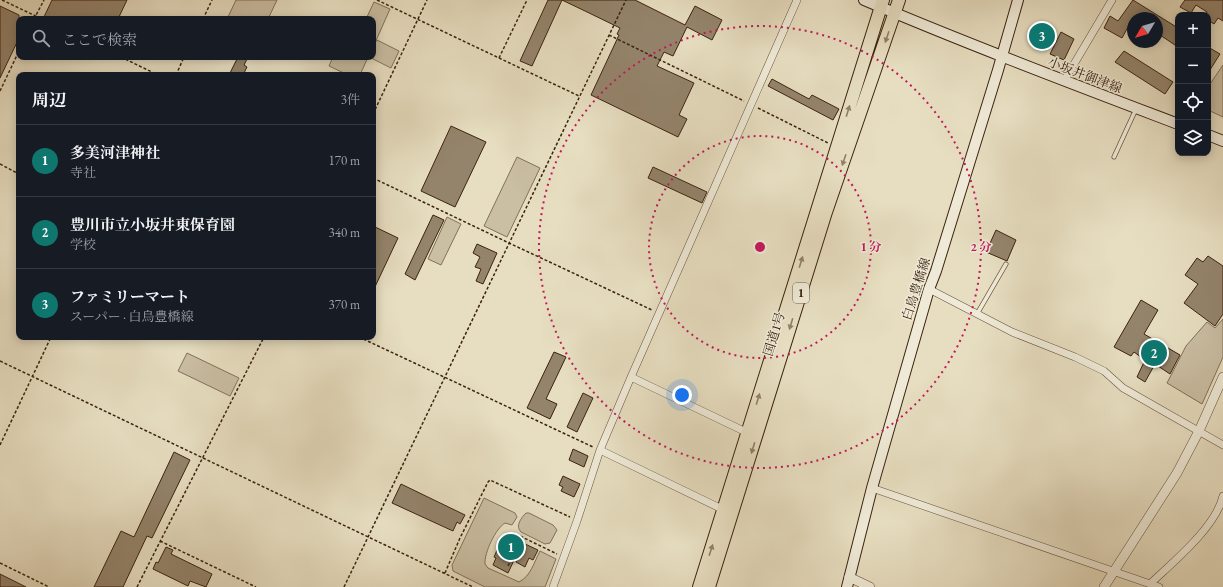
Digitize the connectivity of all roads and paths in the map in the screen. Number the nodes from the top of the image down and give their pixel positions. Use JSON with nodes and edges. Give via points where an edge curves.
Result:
{"nodes":[{"id":1,"x":2,"y":0,"type":"edge"},
{"id":2,"x":44,"y":0,"type":"edge"},
{"id":3,"x":212,"y":0,"type":"edge"},
{"id":4,"x":377,"y":0,"type":"edge"},
{"id":5,"x":426,"y":0,"type":"edge"},
{"id":6,"x":527,"y":0,"type":"edge"},
{"id":7,"x":626,"y":0,"type":"edge"},
{"id":8,"x":797,"y":0,"type":"edge"},
{"id":9,"x":864,"y":0,"type":"edge"},
{"id":10,"x":898,"y":0,"type":"edge"},
{"id":11,"x":1018,"y":0,"type":"edge"},
{"id":12,"x":1112,"y":0,"type":"edge"},
{"id":13,"x":881,"y":4,"type":"edge"},
{"id":14,"x":895,"y":14,"type":"junction"},
{"id":15,"x":36,"y":16,"type":"joint"},
{"id":16,"x":204,"y":16,"type":"edge"},
{"id":17,"x":418,"y":19,"type":"junction"},
{"id":18,"x":609,"y":35,"type":"junction"},
{"id":19,"x":1001,"y":56,"type":"junction"},
{"id":20,"x":16,"y":57,"type":"edge"},
{"id":21,"x":499,"y":58,"type":"junction"},
{"id":22,"x":127,"y":60,"type":"edge"},
{"id":23,"x":183,"y":60,"type":"edge"},
{"id":24,"x":152,"y":72,"type":"edge"},
{"id":25,"x":177,"y":72,"type":"edge"},
{"id":26,"x":1064,"y":81,"type":"junction"},
{"id":27,"x":0,"y":91,"type":"edge"},
{"id":28,"x":579,"y":96,"type":"junction"},
{"id":29,"x":750,"y":104,"type":"junction"},
{"id":30,"x":376,"y":108,"type":"edge"},
{"id":31,"x":1136,"y":108,"type":"junction"},
{"id":32,"x":1175,"y":123,"type":"edge"},
{"id":33,"x":1211,"y":136,"type":"edge"},
{"id":34,"x":1223,"y":141,"type":"edge"},
{"id":35,"x":836,"y":148,"type":"junction"},
{"id":36,"x":1114,"y":157,"type":"dead end"},
{"id":37,"x":0,"y":164,"type":"edge"},
{"id":38,"x":16,"y":172,"type":"edge"},
{"id":39,"x":376,"y":179,"type":"edge"},
{"id":40,"x":509,"y":243,"type":"junction"},
{"id":41,"x":1006,"y":264,"type":"dead end"},
{"id":42,"x":929,"y":289,"type":"junction"},
{"id":43,"x":660,"y":313,"type":"junction"},
{"id":44,"x":977,"y":314,"type":"junction"},
{"id":45,"x":50,"y":340,"type":"edge"},
{"id":46,"x":263,"y":340,"type":"edge"},
{"id":47,"x":365,"y":340,"type":"edge"},
{"id":48,"x":0,"y":361,"type":"edge"},
{"id":49,"x":32,"y":377,"type":"junction"},
{"id":50,"x":631,"y":377,"type":"junction"},
{"id":51,"x":1223,"y":377,"type":"edge"},
{"id":52,"x":446,"y":378,"type":"junction"},
{"id":53,"x":1199,"y":431,"type":"junction"},
{"id":54,"x":748,"y":433,"type":"junction"},
{"id":55,"x":0,"y":445,"type":"edge"},
{"id":56,"x":1223,"y":445,"type":"edge"},
{"id":57,"x":600,"y":450,"type":"junction"},
{"id":58,"x":204,"y":458,"type":"junction"},
{"id":59,"x":872,"y":488,"type":"junction"},
{"id":60,"x":1223,"y":496,"type":"edge"},
{"id":61,"x":724,"y":510,"type":"junction"},
{"id":62,"x":578,"y":521,"type":"junction"},
{"id":63,"x":369,"y":536,"type":"junction"},
{"id":64,"x":160,"y":541,"type":"junction"},
{"id":65,"x":508,"y":544,"type":"junction"},
{"id":66,"x":506,"y":549,"type":"dead end"},
{"id":67,"x":517,"y":549,"type":"junction"},
{"id":68,"x":520,"y":551,"type":"dead end"},
{"id":69,"x":557,"y":554,"type":"dead end"},
{"id":70,"x":0,"y":563,"type":"edge"},
{"id":71,"x":508,"y":566,"type":"dead end"},
{"id":72,"x":1113,"y":572,"type":"junction"},
{"id":73,"x":445,"y":573,"type":"junction"},
{"id":74,"x":849,"y":577,"type":"junction"},
{"id":75,"x":1150,"y":584,"type":"junction"},
{"id":76,"x":49,"y":587,"type":"edge"},
{"id":77,"x":137,"y":587,"type":"edge"},
{"id":78,"x":256,"y":587,"type":"edge"},
{"id":79,"x":344,"y":587,"type":"edge"},
{"id":80,"x":472,"y":587,"type":"edge"},
{"id":81,"x":553,"y":587,"type":"edge"},
{"id":82,"x":699,"y":587,"type":"edge"},
{"id":83,"x":709,"y":587,"type":"edge"},
{"id":84,"x":847,"y":587,"type":"edge"},
{"id":85,"x":870,"y":587,"type":"edge"},
{"id":86,"x":1104,"y":587,"type":"edge"},
{"id":87,"x":1159,"y":587,"type":"edge"}],
"edges":[{"from":1,"to":15,"type":"path"},
{"from":2,"to":15,"type":"path"},
{"from":3,"to":16,"type":"path"},
{"from":4,"to":17,"type":"path"},
{"from":5,"to":17,"type":"path"},
{"from":6,"to":21,"type":"path"},
{"from":7,"to":18,"type":"path"},
{"from":8,"to":29,"type":"street"},
{"from":9,"to":13,"type":"main road","name":"小坂井御津線"},
{"from":10,"to":14,"type":"highway","name":"国道1号","number":"1"},
{"from":11,"to":19,"type":"main road","name":"白鳥豊橋線"},
{"from":12,"to":26,"type":"street"},
{"from":13,"to":14,"type":"main road","name":"小坂井御津線"},
{"from":35,"to":13,"type":"highway","name":"国道1号","number":"1","one_way":true},
{"from":14,"to":19,"type":"main road","name":"小坂井御津線"},
{"from":14,"to":83,"type":"highway","name":"国道1号","number":"1","one_way":true,"via":[[826,212]]},
{"from":17,"to":21,"type":"path"},
{"from":17,"to":30,"type":"path"},
{"from":18,"to":28,"type":"path"},
{"from":18,"to":29,"type":"path"},
{"from":19,"to":26,"type":"main road","name":"小坂井御津線"},
{"from":19,"to":42,"type":"main road","name":"白鳥豊橋線"},
{"from":20,"to":27,"type":"path"},
{"from":21,"to":28,"type":"path"},
{"from":22,"to":24,"type":"path"},
{"from":23,"to":25,"type":"path"},
{"from":26,"to":31,"type":"main road","name":"小坂井御津線"},
{"from":28,"to":40,"type":"path"},
{"from":29,"to":35,"type":"path"},
{"from":29,"to":43,"type":"street"},
{"from":31,"to":32,"type":"main road","name":"小坂井御津線"},
{"from":31,"to":36,"type":"lane"},
{"from":33,"to":34,"type":"main road"},
{"from":54,"to":35,"type":"highway","name":"国道1号","number":"1","one_way":true},
{"from":37,"to":38,"type":"path"},
{"from":39,"to":40,"type":"path"},
{"from":40,"to":43,"type":"path"},
{"from":40,"to":52,"type":"path"},
{"from":41,"to":44,"type":"lane"},
{"from":42,"to":44,"type":"street"},
{"from":42,"to":59,"type":"main road","name":"白鳥豊橋線"},
{"from":43,"to":50,"type":"street"},
{"from":44,"to":53,"type":"street","via":[[1012,332],[1104,371],[1123,388]]},
{"from":45,"to":49,"type":"path"},
{"from":46,"to":58,"type":"path"},
{"from":47,"to":52,"type":"path"},
{"from":48,"to":49,"type":"path"},
{"from":49,"to":55,"type":"path"},
{"from":49,"to":58,"type":"path"},
{"from":50,"to":54,"type":"street"},
{"from":50,"to":57,"type":"street"},
{"from":51,"to":53,"type":"street"},
{"from":52,"to":57,"type":"path"},
{"from":52,"to":63,"type":"path"},
{"from":53,"to":56,"type":"street"},
{"from":53,"to":72,"type":"street","via":[[1177,473]]},
{"from":54,"to":61,"type":"highway","name":"国道1号","number":"1"},
{"from":57,"to":61,"type":"street"},
{"from":57,"to":62,"type":"street"},
{"from":58,"to":63,"type":"path"},
{"from":58,"to":64,"type":"path"},
{"from":59,"to":72,"type":"street"},
{"from":59,"to":74,"type":"main road","name":"白鳥豊橋線"},
{"from":60,"to":75,"type":"street","via":[[1210,523]]},
{"from":82,"to":61,"type":"highway","name":"国道1号","number":"1","one_way":true},
{"from":62,"to":73,"type":"path","via":[[490,480]]},
{"from":62,"to":81,"type":"street"},
{"from":63,"to":73,"type":"path"},
{"from":63,"to":79,"type":"path"},
{"from":64,"to":77,"type":"path"},
{"from":64,"to":78,"type":"path"},
{"from":65,"to":66,"type":"path"},
{"from":65,"to":67,"type":"path"},
{"from":65,"to":69,"type":"path","via":[[514,533]]},
{"from":67,"to":68,"type":"path"},
{"from":67,"to":71,"type":"path"},
{"from":70,"to":76,"type":"path"},
{"from":72,"to":75,"type":"street"},
{"from":72,"to":86,"type":"street"},
{"from":73,"to":80,"type":"path"},
{"from":74,"to":84,"type":"main road","name":"白鳥豊橋線"},
{"from":74,"to":85,"type":"street"},
{"from":75,"to":87,"type":"street"}]}
